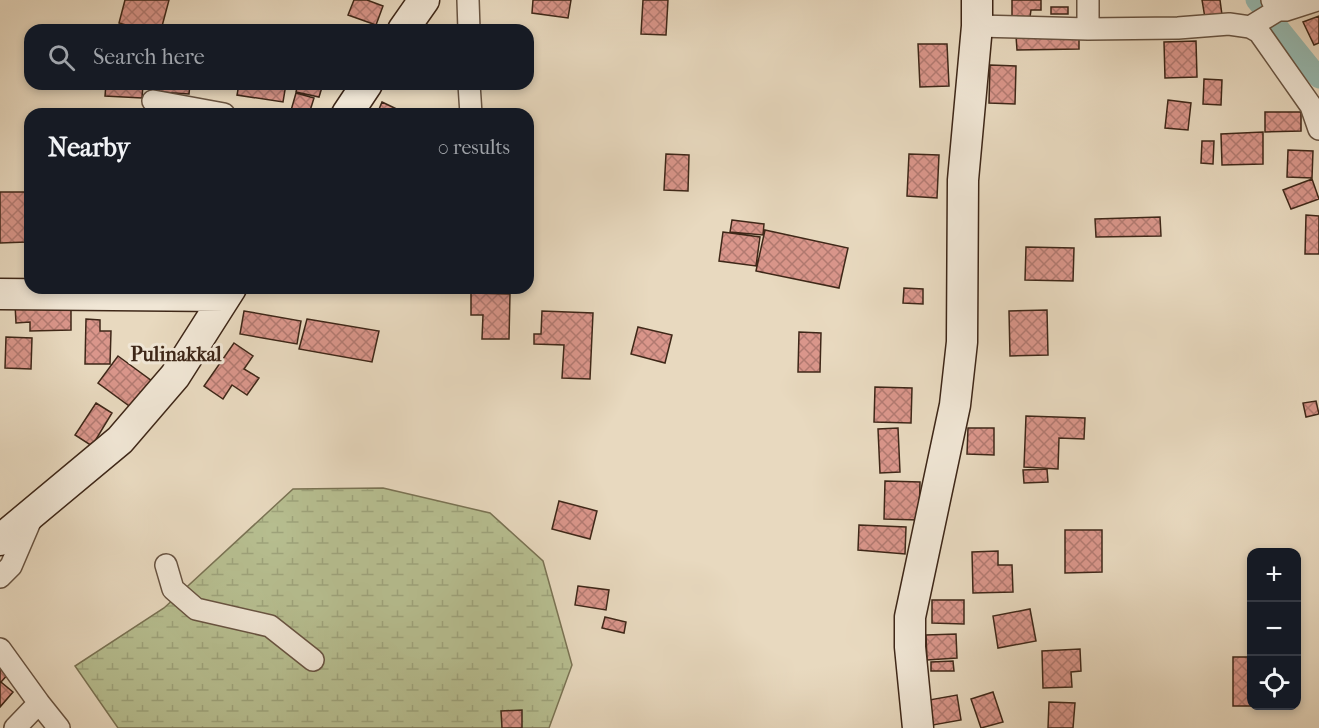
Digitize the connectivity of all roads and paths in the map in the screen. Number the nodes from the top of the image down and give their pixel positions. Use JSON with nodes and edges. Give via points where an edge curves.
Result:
{"nodes":[{"id":1,"x":424,"y":0,"type":"edge"},
{"id":2,"x":467,"y":0,"type":"edge"},
{"id":3,"x":1088,"y":0,"type":"edge"},
{"id":4,"x":1317,"y":0,"type":"edge"},
{"id":5,"x":1274,"y":8,"type":"edge"},
{"id":6,"x":977,"y":13,"type":"edge"},
{"id":7,"x":407,"y":24,"type":"edge"},
{"id":8,"x":468,"y":24,"type":"edge"},
{"id":9,"x":1250,"y":27,"type":"junction"},
{"id":10,"x":1088,"y":29,"type":"junction"},
{"id":11,"x":363,"y":90,"type":"edge"},
{"id":12,"x":469,"y":90,"type":"edge"},
{"id":13,"x":153,"y":101,"type":"dead end"},
{"id":14,"x":191,"y":108,"type":"edge"},
{"id":15,"x":351,"y":108,"type":"edge"},
{"id":16,"x":471,"y":108,"type":"edge"},
{"id":17,"x":1319,"y":129,"type":"edge"},
{"id":18,"x":0,"y":294,"type":"edge"},
{"id":19,"x":24,"y":294,"type":"edge"},
{"id":20,"x":227,"y":294,"type":"edge"},
{"id":21,"x":35,"y":510,"type":"junction"},
{"id":22,"x":0,"y":540,"type":"edge"},
{"id":23,"x":166,"y":565,"type":"dead end"},
{"id":24,"x":0,"y":577,"type":"edge"},
{"id":25,"x":0,"y":649,"type":"edge"},
{"id":26,"x":313,"y":660,"type":"dead end"},
{"id":27,"x":39,"y":703,"type":"junction"},
{"id":28,"x":15,"y":728,"type":"edge"},
{"id":29,"x":59,"y":728,"type":"edge"},
{"id":30,"x":918,"y":728,"type":"edge"}],
"edges":[{"from":1,"to":7,"type":"street"},
{"from":2,"to":8,"type":"street"},
{"from":3,"to":10,"type":"street"},
{"from":4,"to":5,"type":"street","via":[[1286,10]]},
{"from":5,"to":9,"type":"street"},
{"from":6,"to":10,"type":"street"},
{"from":6,"to":30,"type":"street","via":[[963,180],[961,353],[955,405],[910,617]]},
{"from":9,"to":10,"type":"street","via":[[1229,24]]},
{"from":9,"to":17,"type":"street","via":[[1259,32],[1311,106]]},
{"from":11,"to":15,"type":"street"},
{"from":12,"to":16,"type":"street"},
{"from":13,"to":14,"type":"street"},
{"from":18,"to":19,"type":"street"},
{"from":20,"to":21,"type":"street","via":[[155,401],[120,440]]},
{"from":21,"to":22,"type":"street"},
{"from":21,"to":24,"type":"street","via":[[10,566]]},
{"from":23,"to":26,"type":"street","via":[[173,589],[196,609],[270,626]]},
{"from":25,"to":27,"type":"street"},
{"from":27,"to":28,"type":"street"},
{"from":27,"to":29,"type":"street"}]}
